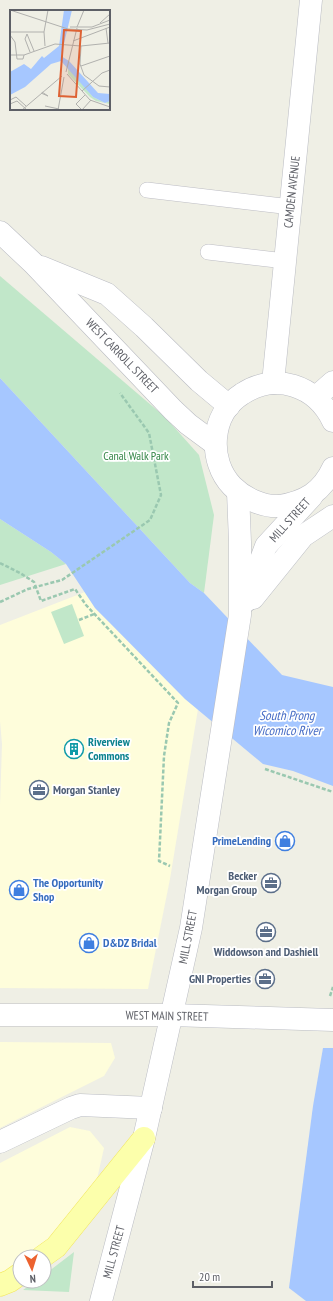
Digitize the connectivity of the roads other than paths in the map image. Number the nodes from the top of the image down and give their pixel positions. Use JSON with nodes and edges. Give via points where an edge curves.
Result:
{"nodes":[{"id":1,"x":311,"y":0,"type":"edge"},
{"id":2,"x":147,"y":190,"type":"dead end"},
{"id":3,"x":291,"y":207,"type":"junction"},
{"id":4,"x":0,"y":232,"type":"edge"},
{"id":5,"x":208,"y":252,"type":"dead end"},
{"id":6,"x":285,"y":261,"type":"junction"},
{"id":7,"x":33,"y":263,"type":"junction"},
{"id":8,"x":333,"y":382,"type":"edge"},
{"id":9,"x":273,"y":383,"type":"junction"},
{"id":10,"x":316,"y":397,"type":"junction"},
{"id":11,"x":229,"y":406,"type":"junction"},
{"id":12,"x":333,"y":421,"type":"edge"},
{"id":13,"x":215,"y":444,"type":"junction"},
{"id":14,"x":333,"y":468,"type":"edge"},
{"id":15,"x":238,"y":492,"type":"junction"},
{"id":16,"x":315,"y":493,"type":"junction"},
{"id":17,"x":333,"y":516,"type":"edge"},
{"id":18,"x":239,"y":621,"type":"junction"},
{"id":19,"x":0,"y":1015,"type":"edge"},
{"id":20,"x":171,"y":1015,"type":"junction"},
{"id":21,"x":333,"y":1020,"type":"edge"},
{"id":22,"x":151,"y":1108,"type":"junction"},
{"id":23,"x":144,"y":1138,"type":"junction"},
{"id":24,"x":0,"y":1142,"type":"edge"},
{"id":25,"x":52,"y":1250,"type":"edge"},
{"id":26,"x":12,"y":1280,"type":"edge"},
{"id":27,"x":0,"y":1285,"type":"edge"},
{"id":28,"x":101,"y":1301,"type":"edge"}],
"edges":[{"from":1,"to":3,"type":"main road","name":"CAMDEN AVENUE"},
{"from":2,"to":3,"type":"lane"},
{"from":3,"to":6,"type":"main road","name":"CAMDEN AVENUE"},
{"from":4,"to":7,"type":"main road","name":"WEST CARROLL STREET"},
{"from":5,"to":6,"type":"lane"},
{"from":6,"to":9,"type":"main road","name":"CAMDEN AVENUE"},
{"from":7,"to":11,"type":"main road","name":"WEST CARROLL STREET","via":[[107,294]]},
{"from":7,"to":13,"type":"main road","name":"WEST CARROLL STREET","via":[[173,410]]},
{"from":8,"to":10,"type":"main road"},
{"from":9,"to":10,"type":"main road","via":[[288,384]]},
{"from":9,"to":11,"type":"main road","via":[[256,386],[241,394]]},
{"from":10,"to":12,"type":"main road"},
{"from":11,"to":13,"type":"main road","via":[[218,424]]},
{"from":13,"to":15,"type":"main road","via":[[217,462],[226,479]]},
{"from":14,"to":16,"type":"main road","name":"MILL STREET","via":[[328,480]]},
{"from":15,"to":16,"type":"main road","via":[[256,502],[277,506],[297,502]]},
{"from":15,"to":18,"type":"main road","name":"MILL STREET"},
{"from":16,"to":18,"type":"main road","name":"MILL STREET","via":[[266,546]]},
{"from":17,"to":18,"type":"main road","via":[[303,536]]},
{"from":18,"to":20,"type":"main road","name":"MILL STREET","via":[[191,928]]},
{"from":19,"to":20,"type":"main road","name":"WEST MAIN STREET"},
{"from":20,"to":21,"type":"main road","name":"WEST MAIN STREET"},
{"from":20,"to":22,"type":"main road","name":"MILL STREET"},
{"from":22,"to":23,"type":"main road","name":"MILL STREET"},
{"from":22,"to":24,"type":"main road","via":[[80,1105]]},
{"from":23,"to":25,"type":"main road"},
{"from":23,"to":28,"type":"main road","name":"MILL STREET"},
{"from":26,"to":27,"type":"main road"}]}
